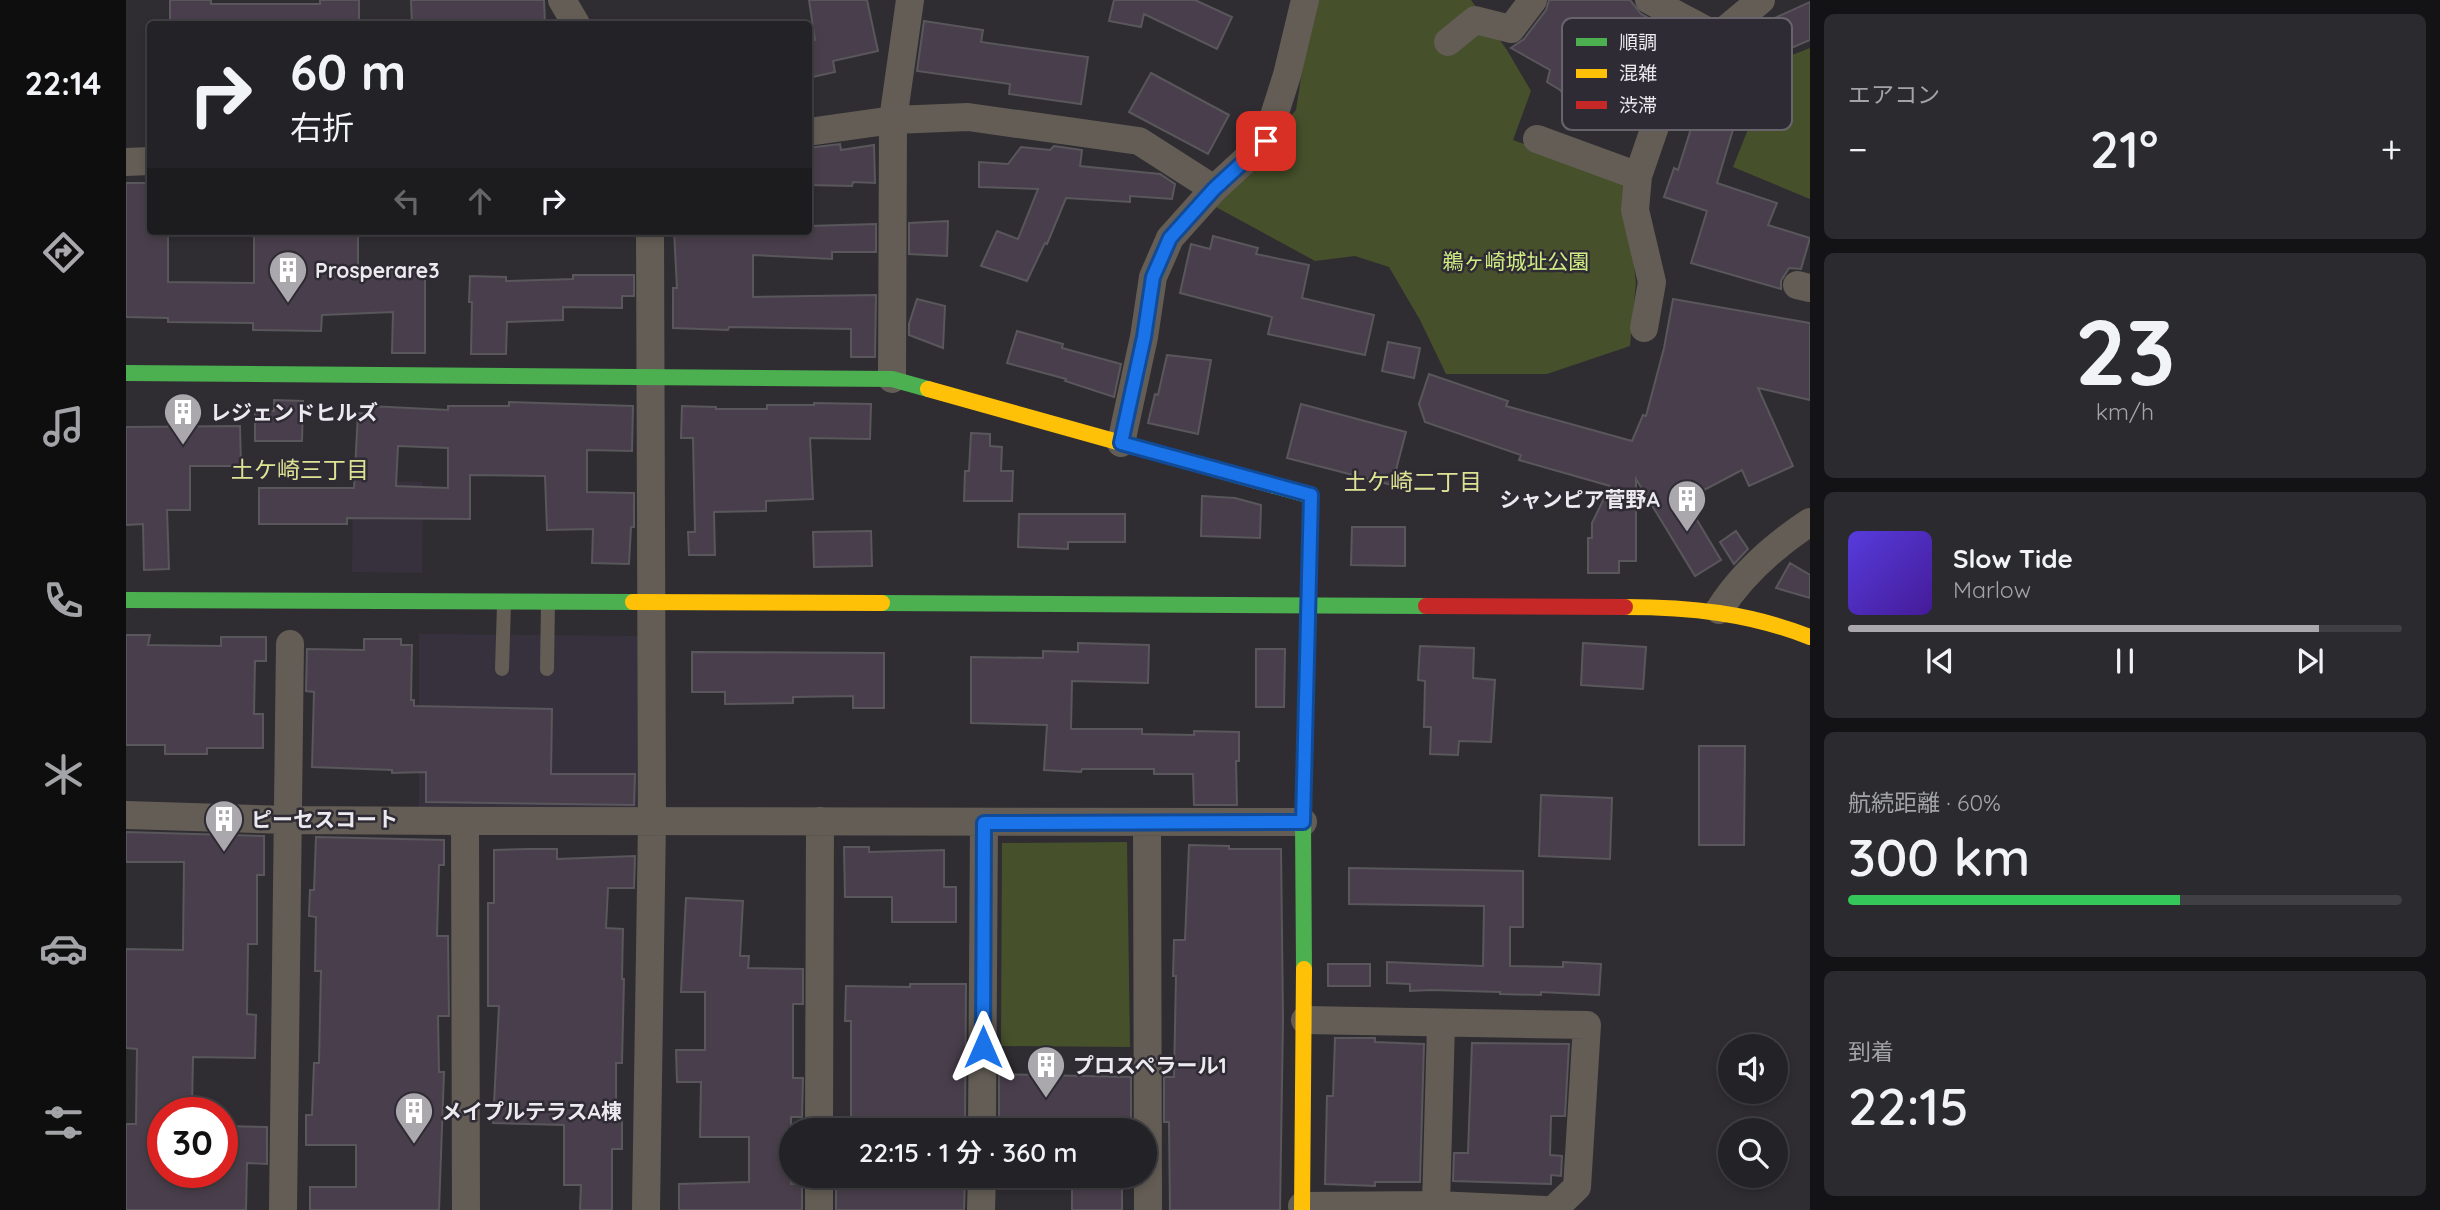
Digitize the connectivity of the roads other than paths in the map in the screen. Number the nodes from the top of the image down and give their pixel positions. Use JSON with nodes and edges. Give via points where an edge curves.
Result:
{"nodes":[{"id":1,"x":562,"y":0,"type":"edge"},
{"id":2,"x":910,"y":0,"type":"edge"},
{"id":3,"x":1305,"y":0,"type":"edge"},
{"id":4,"x":1533,"y":0,"type":"edge"},
{"id":5,"x":1649,"y":0,"type":"edge"},
{"id":6,"x":1761,"y":0,"type":"edge"},
{"id":7,"x":1682,"y":18,"type":"edge"},
{"id":8,"x":1740,"y":18,"type":"edge"},
{"id":9,"x":574,"y":21,"type":"edge"},
{"id":10,"x":1448,"y":42,"type":"dead end"},
{"id":11,"x":893,"y":120,"type":"junction"},
{"id":12,"x":1654,"y":130,"type":"edge"},
{"id":13,"x":812,"y":131,"type":"edge"},
{"id":14,"x":1537,"y":139,"type":"dead end"},
{"id":15,"x":147,"y":161,"type":"edge"},
{"id":16,"x":126,"y":162,"type":"edge"},
{"id":17,"x":1638,"y":176,"type":"junction"},
{"id":18,"x":1214,"y":189,"type":"junction"},
{"id":19,"x":650,"y":235,"type":"edge"},
{"id":20,"x":1644,"y":328,"type":"dead end"},
{"id":21,"x":126,"y":373,"type":"edge"},
{"id":22,"x":652,"y":378,"type":"junction"},
{"id":23,"x":892,"y":379,"type":"junction"},
{"id":24,"x":1121,"y":443,"type":"junction"},
{"id":25,"x":1810,"y":522,"type":"edge"},
{"id":26,"x":126,"y":600,"type":"edge"},
{"id":27,"x":504,"y":601,"type":"junction"},
{"id":28,"x":548,"y":601,"type":"junction"},
{"id":29,"x":651,"y":601,"type":"junction"},
{"id":30,"x":1308,"y":604,"type":"junction"},
{"id":31,"x":1719,"y":610,"type":"junction"},
{"id":32,"x":1810,"y":637,"type":"edge"},
{"id":33,"x":290,"y":644,"type":"dead end"},
{"id":34,"x":502,"y":669,"type":"dead end"},
{"id":35,"x":547,"y":669,"type":"dead end"},
{"id":36,"x":126,"y":815,"type":"edge"},
{"id":37,"x":289,"y":820,"type":"junction"},
{"id":38,"x":466,"y":821,"type":"junction"},
{"id":39,"x":652,"y":821,"type":"junction"},
{"id":40,"x":820,"y":821,"type":"junction"},
{"id":41,"x":1303,"y":822,"type":"junction"},
{"id":42,"x":984,"y":823,"type":"junction"},
{"id":43,"x":1147,"y":823,"type":"junction"},
{"id":44,"x":1306,"y":1020,"type":"junction"},
{"id":45,"x":1441,"y":1024,"type":"junction"},
{"id":46,"x":819,"y":1118,"type":"edge"},
{"id":47,"x":982,"y":1118,"type":"edge"},
{"id":48,"x":819,"y":1188,"type":"edge"},
{"id":49,"x":982,"y":1188,"type":"edge"},
{"id":50,"x":1436,"y":1205,"type":"junction"},
{"id":51,"x":1302,"y":1208,"type":"edge"},
{"id":52,"x":284,"y":1210,"type":"edge"},
{"id":53,"x":466,"y":1210,"type":"edge"},
{"id":54,"x":646,"y":1210,"type":"edge"},
{"id":55,"x":819,"y":1210,"type":"edge"},
{"id":56,"x":981,"y":1210,"type":"edge"},
{"id":57,"x":1148,"y":1210,"type":"edge"},
{"id":58,"x":1545,"y":1210,"type":"edge"},
{"id":59,"x":1553,"y":1210,"type":"edge"}],
"edges":[{"from":1,"to":9,"type":"street"},
{"from":2,"to":11,"type":"street"},
{"from":3,"to":18,"type":"street","via":[[1266,141]]},
{"from":4,"to":10,"type":"street","via":[[1511,29],[1475,20]]},
{"from":5,"to":7,"type":"street"},
{"from":6,"to":8,"type":"street"},
{"from":11,"to":13,"type":"street"},
{"from":11,"to":18,"type":"street","via":[[968,117],[1139,141]]},
{"from":11,"to":23,"type":"street"},
{"from":12,"to":17,"type":"street"},
{"from":14,"to":17,"type":"street"},
{"from":15,"to":16,"type":"street"},
{"from":17,"to":20,"type":"street","via":[[1635,210],[1652,282]]},
{"from":18,"to":24,"type":"street","via":[[1170,238],[1153,277]]},
{"from":19,"to":22,"type":"street"},
{"from":21,"to":22,"type":"street"},
{"from":22,"to":23,"type":"street"},
{"from":22,"to":29,"type":"street"},
{"from":23,"to":24,"type":"street"},
{"from":24,"to":30,"type":"street","via":[[1311,495]]},
{"from":25,"to":31,"type":"street","via":[[1779,543]]},
{"from":26,"to":27,"type":"street"},
{"from":27,"to":28,"type":"street"},
{"from":27,"to":34,"type":"lane"},
{"from":28,"to":29,"type":"street"},
{"from":28,"to":35,"type":"lane"},
{"from":29,"to":30,"type":"street"},
{"from":29,"to":39,"type":"street"},
{"from":30,"to":31,"type":"street"},
{"from":30,"to":41,"type":"street"},
{"from":31,"to":32,"type":"street"},
{"from":33,"to":37,"type":"street"},
{"from":36,"to":37,"type":"street"},
{"from":37,"to":38,"type":"street"},
{"from":37,"to":52,"type":"street"},
{"from":38,"to":39,"type":"street"},
{"from":38,"to":53,"type":"street"},
{"from":39,"to":40,"type":"street"},
{"from":39,"to":54,"type":"street"},
{"from":40,"to":42,"type":"street"},
{"from":40,"to":46,"type":"street"},
{"from":41,"to":43,"type":"street"},
{"from":41,"to":44,"type":"street"},
{"from":42,"to":43,"type":"street"},
{"from":42,"to":47,"type":"street"},
{"from":43,"to":57,"type":"street"},
{"from":44,"to":45,"type":"street"},
{"from":44,"to":51,"type":"street"},
{"from":45,"to":50,"type":"street"},
{"from":45,"to":59,"type":"street","via":[[1587,1025],[1577,1187]]},
{"from":48,"to":55,"type":"street"},
{"from":49,"to":56,"type":"street"},
{"from":50,"to":51,"type":"street"},
{"from":50,"to":58,"type":"street"}]}
